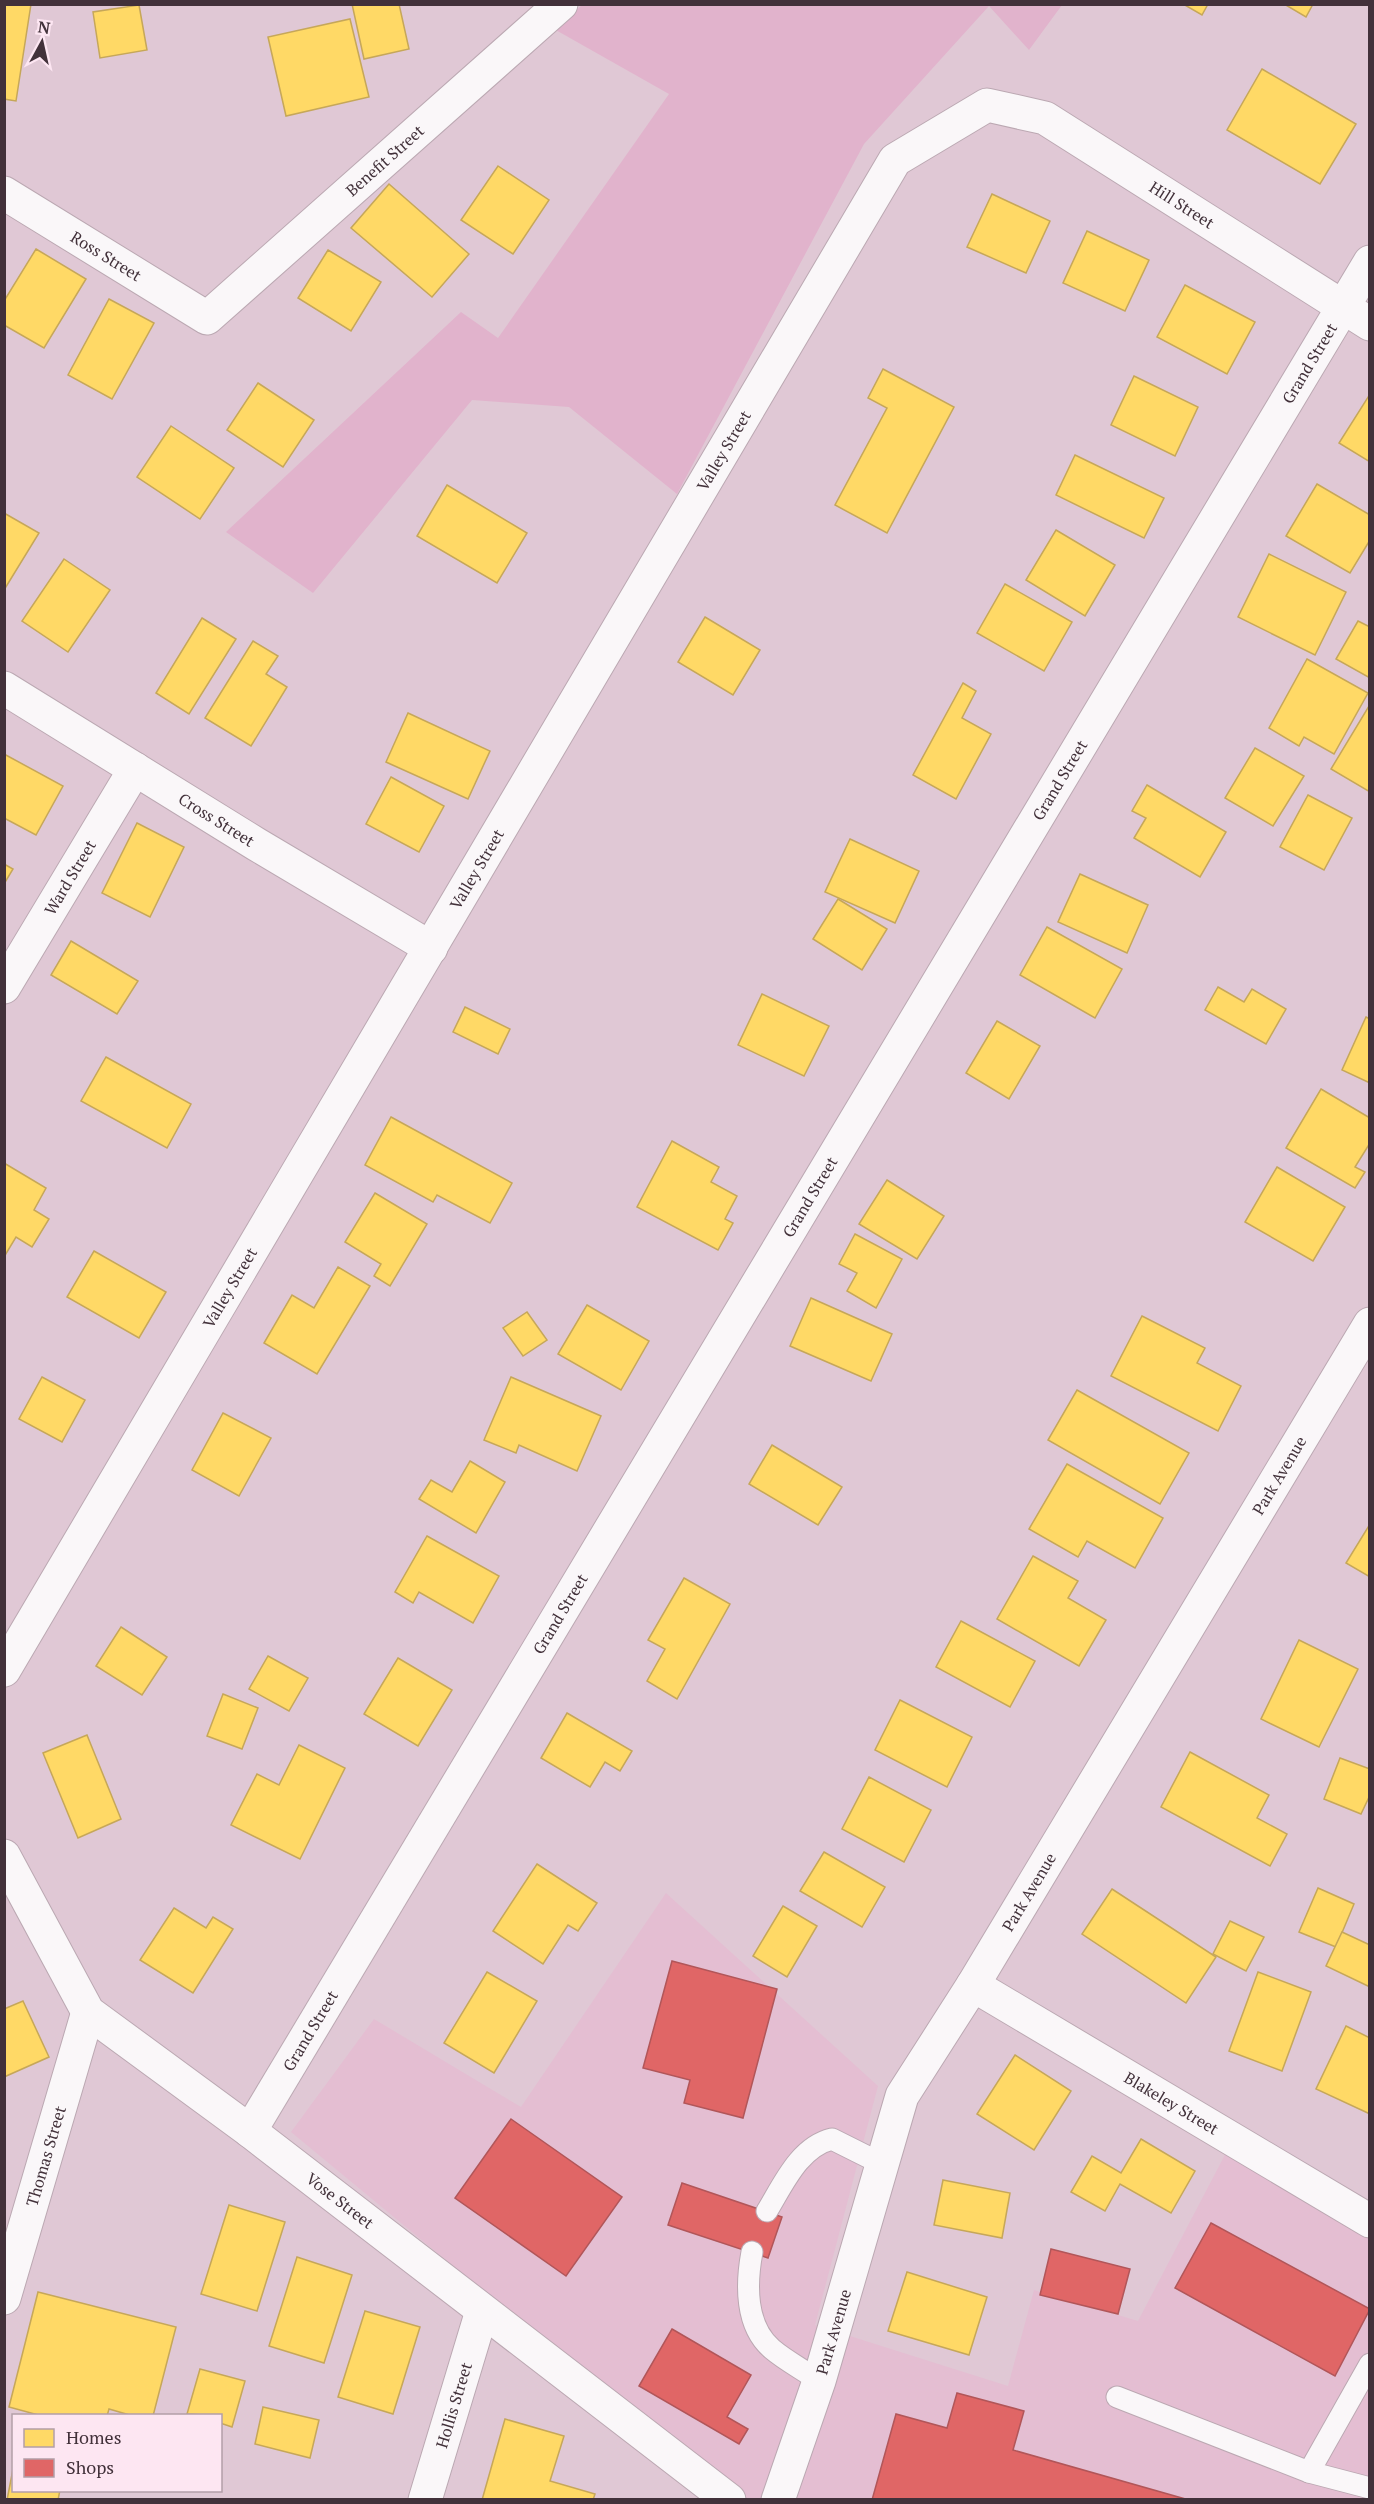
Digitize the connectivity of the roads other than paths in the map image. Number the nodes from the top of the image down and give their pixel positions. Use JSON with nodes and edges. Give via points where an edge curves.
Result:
{"nodes":[{"id":1,"x":561,"y":4,"type":"edge"},
{"id":2,"x":987,"y":105,"type":"joint"},
{"id":3,"x":4,"y":193,"type":"edge"},
{"id":4,"x":1370,"y":262,"type":"edge"},
{"id":5,"x":1342,"y":307,"type":"junction"},
{"id":6,"x":207,"y":318,"type":"joint"},
{"id":7,"x":1370,"y":324,"type":"edge"},
{"id":8,"x":4,"y":688,"type":"edge"},
{"id":9,"x":135,"y":769,"type":"junction"},
{"id":10,"x":431,"y":948,"type":"junction"},
{"id":11,"x":4,"y":987,"type":"edge"},
{"id":12,"x":1370,"y":1324,"type":"edge"},
{"id":13,"x":4,"y":1670,"type":"edge"},
{"id":14,"x":4,"y":1856,"type":"edge"},
{"id":15,"x":973,"y":1985,"type":"junction"},
{"id":16,"x":88,"y":2012,"type":"junction"},
{"id":17,"x":250,"y":2131,"type":"junction"},
{"id":18,"x":882,"y":2164,"type":"junction"},
{"id":19,"x":767,"y":2211,"type":"dead end"},
{"id":20,"x":1370,"y":2221,"type":"edge"},
{"id":21,"x":752,"y":2252,"type":"dead end"},
{"id":22,"x":4,"y":2298,"type":"edge"},
{"id":23,"x":482,"y":2311,"type":"junction"},
{"id":24,"x":1370,"y":2364,"type":"edge"},
{"id":25,"x":819,"y":2380,"type":"junction"},
{"id":26,"x":1117,"y":2397,"type":"dead end"},
{"id":27,"x":1309,"y":2472,"type":"junction"},
{"id":28,"x":1370,"y":2488,"type":"edge"},
{"id":29,"x":425,"y":2499,"type":"edge"},
{"id":30,"x":729,"y":2499,"type":"edge"},
{"id":31,"x":778,"y":2499,"type":"edge"}],
"edges":[{"from":1,"to":6,"type":"street","name":"Benefit Street"},
{"from":2,"to":5,"type":"street","name":"Hill Street","via":[[1045,118]]},
{"from":2,"to":10,"type":"street","name":"Valley Street","via":[[895,160]]},
{"from":3,"to":6,"type":"street","name":"Ross Street"},
{"from":4,"to":5,"type":"street","name":"Grand Street"},
{"from":5,"to":7,"type":"street","name":"Hill Street"},
{"from":5,"to":17,"type":"street","name":"Grand Street"},
{"from":8,"to":9,"type":"street","name":"Cross Street"},
{"from":9,"to":10,"type":"street","name":"Cross Street"},
{"from":9,"to":11,"type":"street","name":"Ward Street"},
{"from":10,"to":13,"type":"street","name":"Valley Street"},
{"from":12,"to":15,"type":"street","name":"Park Avenue"},
{"from":14,"to":16,"type":"street","name":"Vose Street"},
{"from":15,"to":18,"type":"street","name":"Park Avenue","via":[[902,2096]]},
{"from":15,"to":20,"type":"street","name":"Blakeley Street"},
{"from":16,"to":17,"type":"street","name":"Vose Street"},
{"from":16,"to":22,"type":"street","name":"Thomas Street"},
{"from":17,"to":23,"type":"street","name":"Vose Street"},
{"from":18,"to":19,"type":"lane","via":[[832,2139],[818,2142],[788,2176]]},
{"from":18,"to":25,"type":"street","name":"Park Avenue"},
{"from":21,"to":25,"type":"lane","via":[[747,2276],[750,2310],[758,2331],[771,2349]]},
{"from":23,"to":29,"type":"street","name":"Hollis Street"},
{"from":23,"to":30,"type":"street","name":"Vose Street"},
{"from":24,"to":27,"type":"lane"},
{"from":25,"to":31,"type":"street","name":"Park Avenue"},
{"from":26,"to":27,"type":"lane"},
{"from":27,"to":28,"type":"lane"}]}
